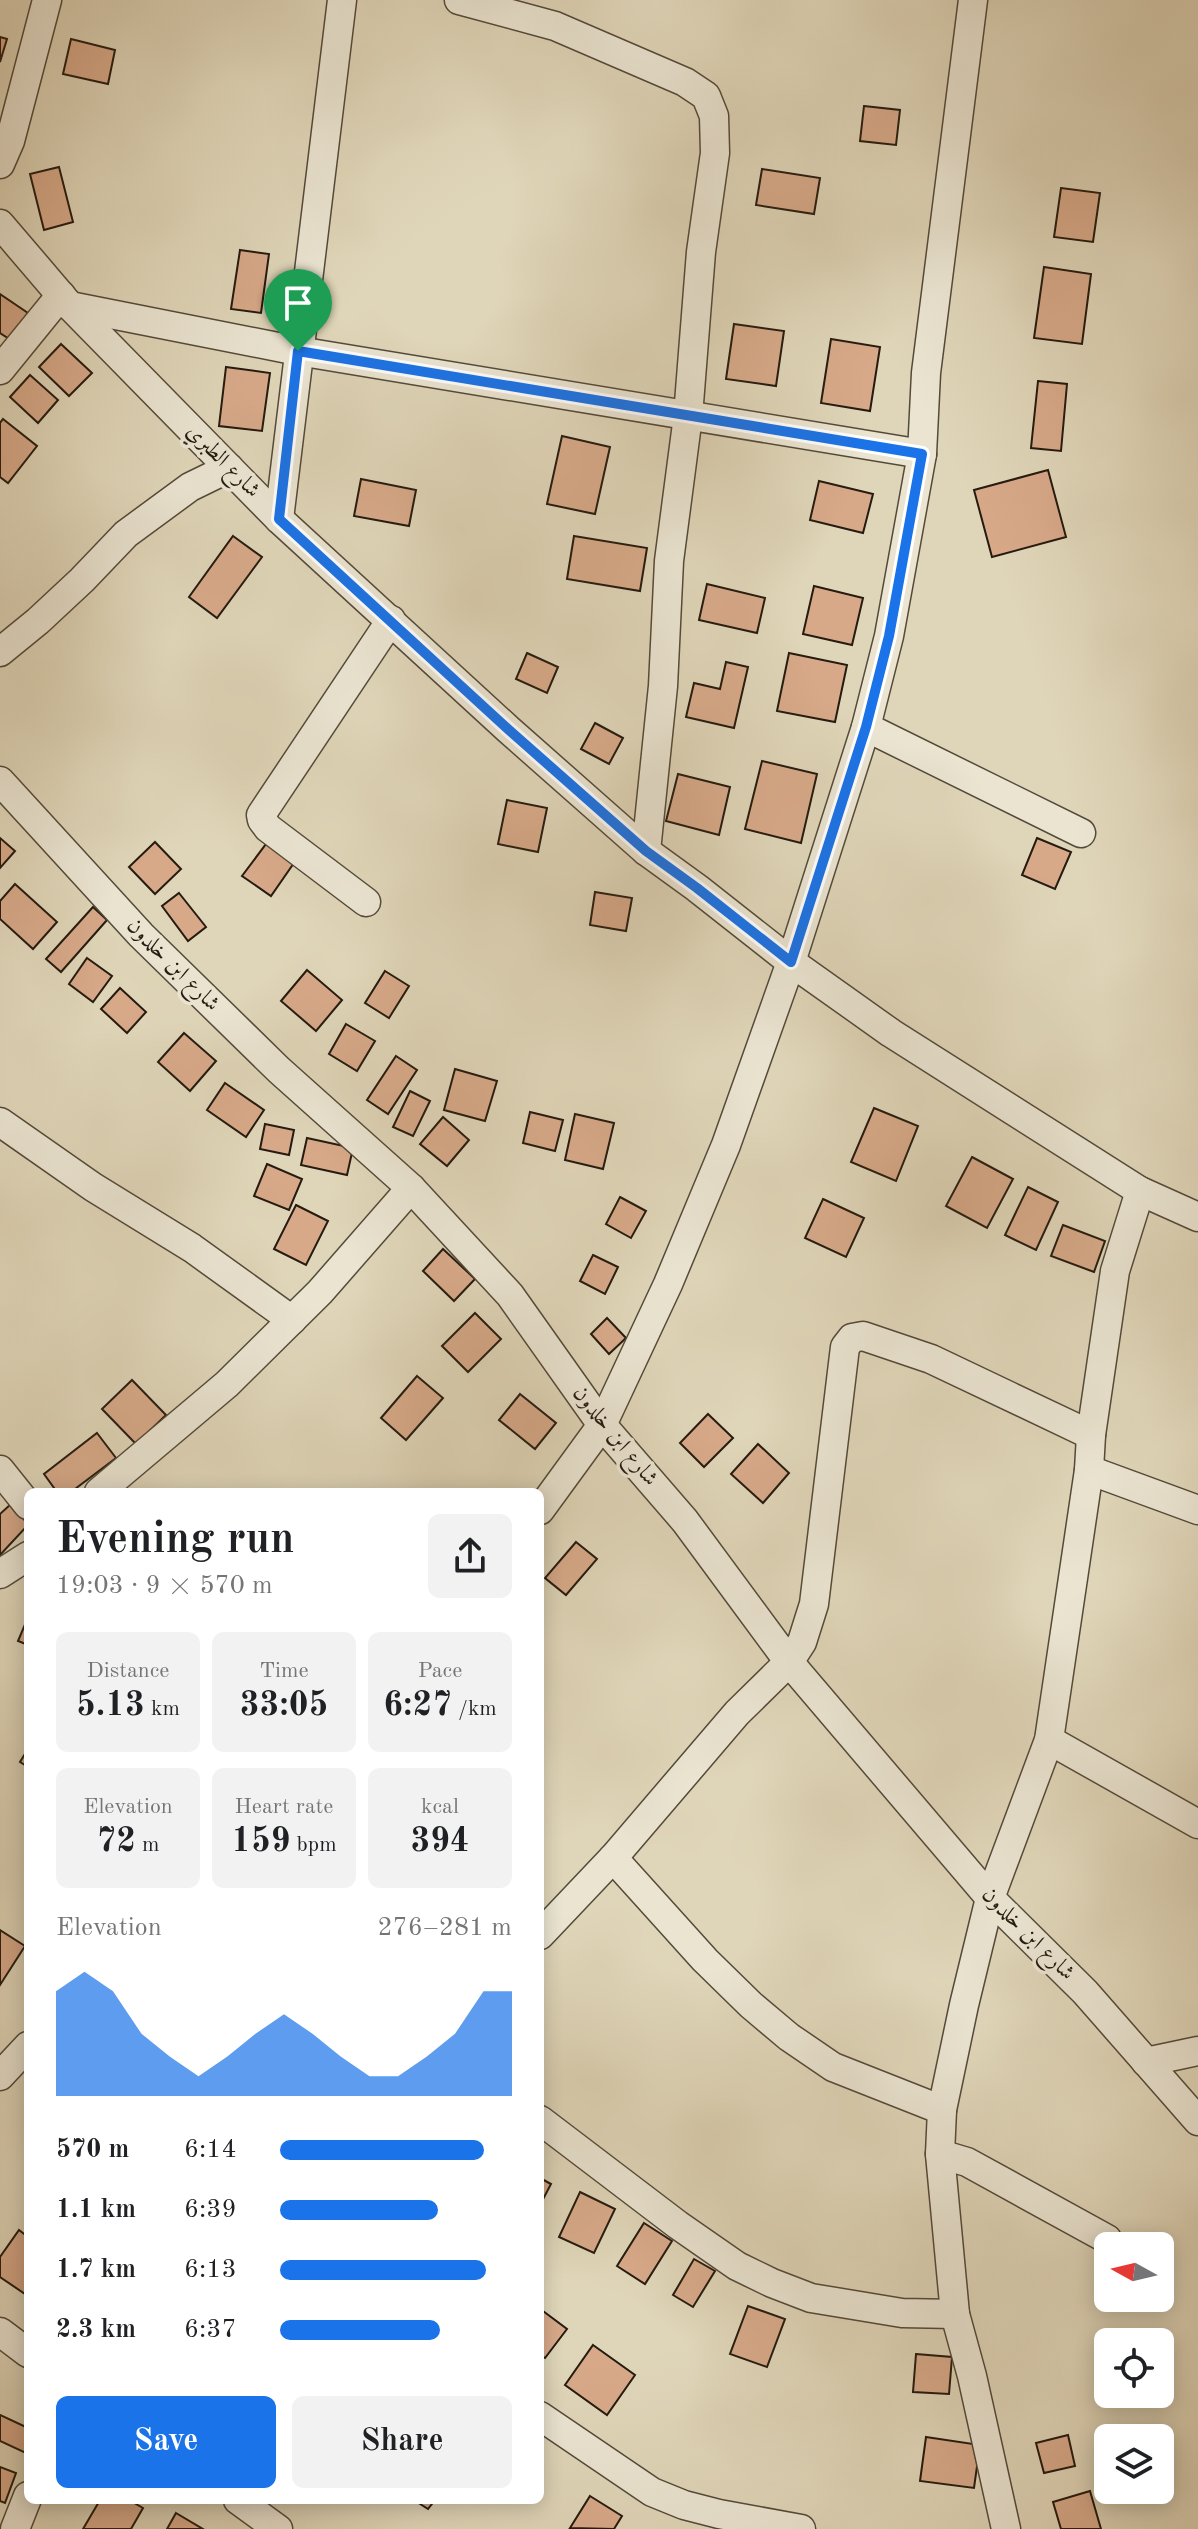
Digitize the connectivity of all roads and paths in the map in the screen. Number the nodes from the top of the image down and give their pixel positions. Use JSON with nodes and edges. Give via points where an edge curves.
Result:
{"nodes":[{"id":1,"x":47,"y":0,"type":"edge"},
{"id":2,"x":342,"y":0,"type":"edge"},
{"id":3,"x":459,"y":0,"type":"edge"},
{"id":4,"x":973,"y":0,"type":"edge"},
{"id":5,"x":0,"y":164,"type":"edge"},
{"id":6,"x":0,"y":224,"type":"edge"},
{"id":7,"x":65,"y":300,"type":"junction"},
{"id":8,"x":298,"y":351,"type":"junction"},
{"id":9,"x":0,"y":370,"type":"edge"},
{"id":10,"x":688,"y":416,"type":"junction"},
{"id":11,"x":922,"y":454,"type":"junction"},
{"id":12,"x":229,"y":468,"type":"junction"},
{"id":13,"x":279,"y":519,"type":"junction"},
{"id":14,"x":391,"y":620,"type":"junction"},
{"id":15,"x":0,"y":652,"type":"edge"},
{"id":16,"x":866,"y":727,"type":"junction"},
{"id":17,"x":0,"y":781,"type":"edge"},
{"id":18,"x":1081,"y":833,"type":"dead end"},
{"id":19,"x":646,"y":851,"type":"junction"},
{"id":20,"x":366,"y":902,"type":"dead end"},
{"id":21,"x":791,"y":962,"type":"junction"},
{"id":22,"x":0,"y":1122,"type":"edge"},
{"id":23,"x":411,"y":1188,"type":"junction"},
{"id":24,"x":1140,"y":1191,"type":"junction"},
{"id":25,"x":1198,"y":1217,"type":"edge"},
{"id":26,"x":292,"y":1320,"type":"junction"},
{"id":27,"x":602,"y":1425,"type":"junction"},
{"id":28,"x":1091,"y":1435,"type":"junction"},
{"id":29,"x":0,"y":1470,"type":"edge"},
{"id":30,"x":1089,"y":1470,"type":"junction"},
{"id":31,"x":104,"y":1488,"type":"edge"},
{"id":32,"x":24,"y":1500,"type":"edge"},
{"id":33,"x":544,"y":1505,"type":"edge"},
{"id":34,"x":1198,"y":1510,"type":"edge"},
{"id":35,"x":24,"y":1559,"type":"edge"},
{"id":36,"x":0,"y":1574,"type":"edge"},
{"id":37,"x":789,"y":1662,"type":"junction"},
{"id":38,"x":1049,"y":1740,"type":"junction"},
{"id":39,"x":1198,"y":1824,"type":"edge"},
{"id":40,"x":613,"y":1858,"type":"junction"},
{"id":41,"x":990,"y":1898,"type":"junction"},
{"id":42,"x":544,"y":1931,"type":"edge"},
{"id":43,"x":1198,"y":2051,"type":"edge"},
{"id":44,"x":1146,"y":2062,"type":"junction"},
{"id":45,"x":942,"y":2110,"type":"junction"},
{"id":46,"x":1198,"y":2121,"type":"edge"},
{"id":47,"x":544,"y":2123,"type":"edge"},
{"id":48,"x":940,"y":2154,"type":"junction"},
{"id":49,"x":1094,"y":2232,"type":"edge"},
{"id":50,"x":955,"y":2314,"type":"junction"},
{"id":51,"x":0,"y":2332,"type":"edge"},
{"id":52,"x":24,"y":2350,"type":"edge"},
{"id":53,"x":544,"y":2419,"type":"edge"},
{"id":54,"x":25,"y":2504,"type":"edge"},
{"id":55,"x":244,"y":2504,"type":"edge"},
{"id":56,"x":15,"y":2529,"type":"edge"},
{"id":57,"x":278,"y":2529,"type":"edge"},
{"id":58,"x":801,"y":2529,"type":"edge"},
{"id":59,"x":1006,"y":2529,"type":"edge"}],
"edges":[{"from":1,"to":5,"type":"street"},
{"from":2,"to":8,"type":"street"},
{"from":3,"to":10,"type":"street","via":[[555,26],[706,96],[714,116],[715,153]]},
{"from":4,"to":11,"type":"street","via":[[926,373]]},
{"from":6,"to":7,"type":"street","name":"شارع الطبري"},
{"from":7,"to":8,"type":"street"},
{"from":7,"to":9,"type":"street"},
{"from":7,"to":12,"type":"street","name":"شارع الطبري"},
{"from":8,"to":10,"type":"street"},
{"from":8,"to":13,"type":"street"},
{"from":10,"to":11,"type":"street"},
{"from":10,"to":19,"type":"street","via":[[669,561]]},
{"from":11,"to":16,"type":"street","via":[[889,636]]},
{"from":12,"to":13,"type":"street","name":"شارع الطبري"},
{"from":12,"to":15,"type":"street","via":[[190,487],[126,534]]},
{"from":13,"to":14,"type":"street","name":"شارع الطبري"},
{"from":14,"to":19,"type":"street","name":"شارع الطبري"},
{"from":14,"to":20,"type":"street","via":[[261,815],[268,828]]},
{"from":16,"to":18,"type":"street"},
{"from":16,"to":21,"type":"street"},
{"from":17,"to":23,"type":"street","name":"شارع ابن خلدون","via":[[141,935],[279,1070]]},
{"from":19,"to":21,"type":"street","name":"شارع الطبري"},
{"from":21,"to":24,"type":"street","name":"شارع الطبري","via":[[891,1033]]},
{"from":21,"to":27,"type":"street","via":[[726,1145]]},
{"from":22,"to":26,"type":"street"},
{"from":23,"to":26,"type":"street"},
{"from":23,"to":27,"type":"street","name":"شارع ابن خلدون","via":[[510,1295]]},
{"from":24,"to":25,"type":"street","name":"شارع الطبري"},
{"from":24,"to":28,"type":"street","via":[[1115,1271]]},
{"from":26,"to":31,"type":"street","via":[[227,1384]]},
{"from":27,"to":33,"type":"street"},
{"from":27,"to":37,"type":"street","name":"شارع ابن خلدون","via":[[685,1521]]},
{"from":28,"to":30,"type":"street"},
{"from":28,"to":37,"type":"street","via":[[931,1359],[863,1336],[852,1338],[845,1347],[814,1604]]},
{"from":29,"to":32,"type":"street"},
{"from":30,"to":34,"type":"street"},
{"from":30,"to":38,"type":"street"},
{"from":35,"to":36,"type":"street"},
{"from":37,"to":40,"type":"street","via":[[737,1713]]},
{"from":37,"to":41,"type":"street","name":"شارع ابن خلدون"},
{"from":38,"to":39,"type":"street"},
{"from":38,"to":41,"type":"street"},
{"from":40,"to":42,"type":"street"},
{"from":40,"to":45,"type":"street","via":[[705,1960],[789,2037],[833,2067]]},
{"from":41,"to":44,"type":"street","name":"شارع ابن خلدون","via":[[1085,1992]]},
{"from":41,"to":45,"type":"street"},
{"from":43,"to":44,"type":"street"},
{"from":44,"to":46,"type":"street","name":"شارع ابن خلدون"},
{"from":45,"to":48,"type":"street"},
{"from":47,"to":50,"type":"street","via":[[678,2225],[772,2283],[811,2298],[902,2313]]},
{"from":48,"to":49,"type":"street","via":[[967,2162]]},
{"from":48,"to":50,"type":"street"},
{"from":50,"to":59,"type":"street"},
{"from":51,"to":52,"type":"street"},
{"from":53,"to":58,"type":"street","via":[[652,2492],[719,2514]]},
{"from":54,"to":56,"type":"street"},
{"from":55,"to":57,"type":"street"}]}
